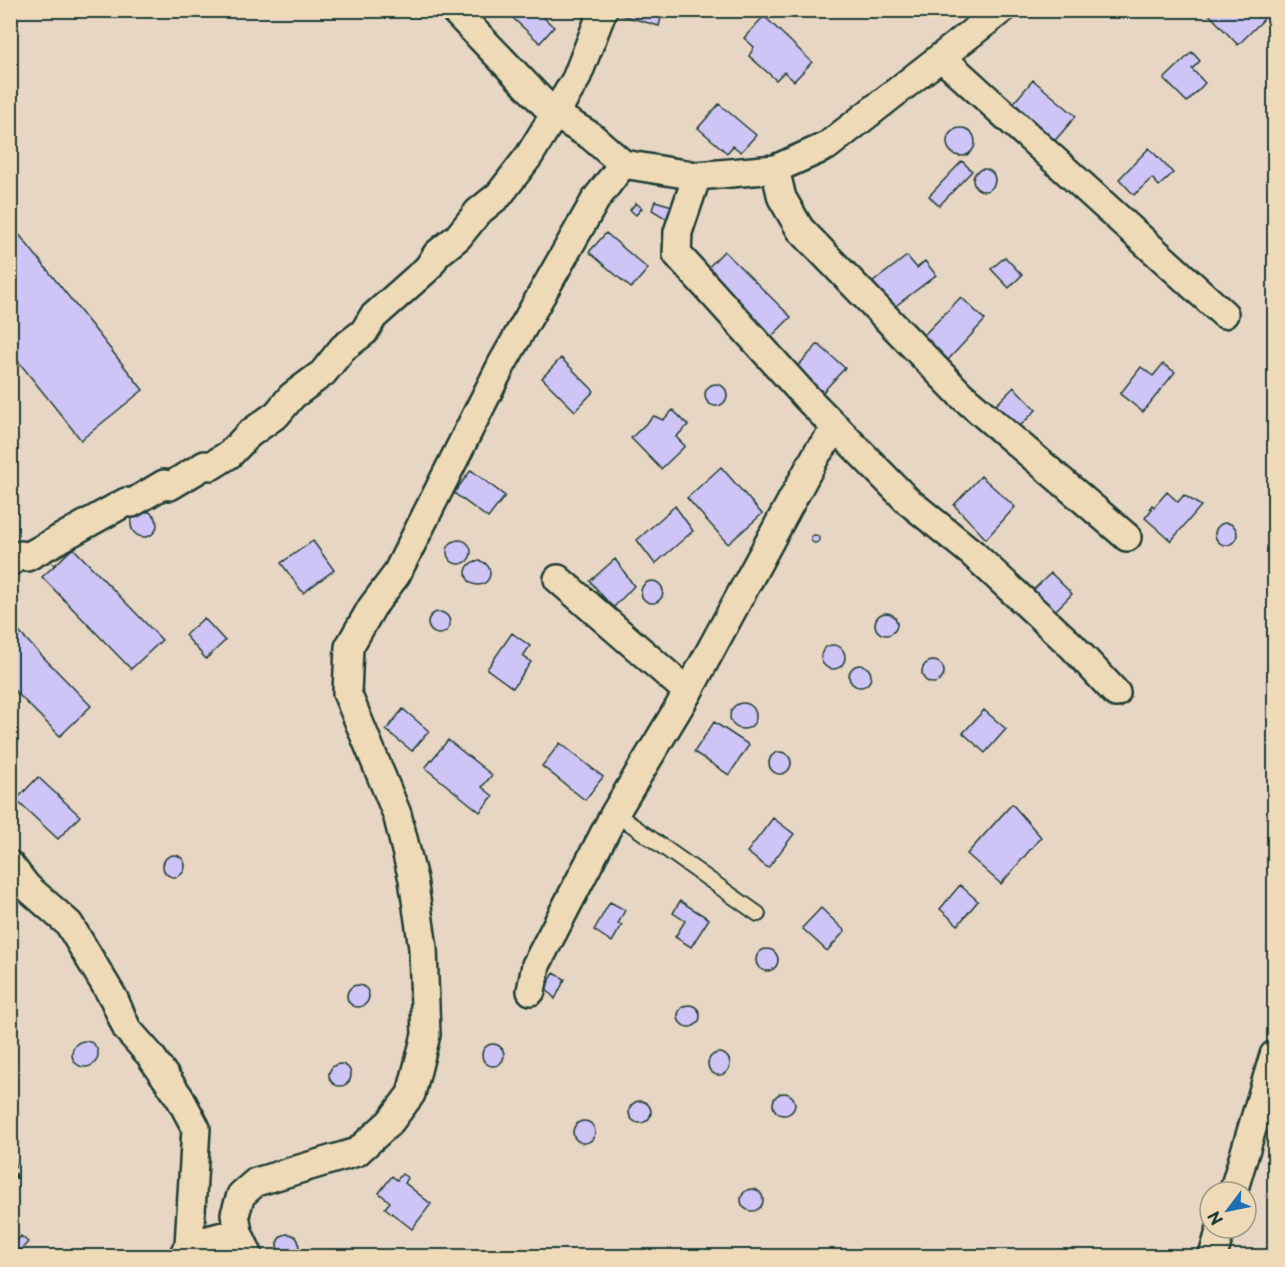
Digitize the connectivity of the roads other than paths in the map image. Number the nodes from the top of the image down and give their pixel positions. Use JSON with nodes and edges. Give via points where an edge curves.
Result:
{"nodes":[{"id":1,"x":453,"y":10,"type":"edge"},
{"id":2,"x":603,"y":10,"type":"edge"},
{"id":3,"x":1001,"y":10,"type":"edge"},
{"id":4,"x":941,"y":57,"type":"junction"},
{"id":5,"x":553,"y":113,"type":"junction"},
{"id":6,"x":623,"y":164,"type":"junction"},
{"id":7,"x":775,"y":169,"type":"junction"},
{"id":8,"x":697,"y":176,"type":"junction"},
{"id":9,"x":1224,"y":314,"type":"dead end"},
{"id":10,"x":837,"y":428,"type":"junction"},
{"id":11,"x":1127,"y":537,"type":"dead end"},
{"id":12,"x":10,"y":562,"type":"edge"},
{"id":13,"x":558,"y":579,"type":"dead end"},
{"id":14,"x":688,"y":692,"type":"junction"},
{"id":15,"x":1116,"y":693,"type":"dead end"},
{"id":16,"x":615,"y":813,"type":"junction"},
{"id":17,"x":10,"y":865,"type":"edge"},
{"id":18,"x":758,"y":914,"type":"dead end"},
{"id":19,"x":531,"y":991,"type":"dead end"},
{"id":20,"x":1275,"y":1055,"type":"edge"},
{"id":21,"x":1237,"y":1180,"type":"edge"},
{"id":22,"x":237,"y":1232,"type":"junction"},
{"id":23,"x":1218,"y":1240,"type":"edge"},
{"id":24,"x":186,"y":1251,"type":"edge"},
{"id":25,"x":249,"y":1257,"type":"edge"},
{"id":26,"x":1213,"y":1257,"type":"edge"}],
"edges":[{"from":1,"to":5,"type":"street"},
{"from":2,"to":5,"type":"street","via":[[576,79]]},
{"from":3,"to":4,"type":"street"},
{"from":4,"to":7,"type":"street","via":[[827,146]]},
{"from":4,"to":9,"type":"street"},
{"from":5,"to":6,"type":"street","via":[[591,136]]},
{"from":5,"to":12,"type":"street","via":[[529,156],[499,195],[374,317],[364,332],[343,348],[323,373],[292,396],[230,454]]},
{"from":6,"to":8,"type":"street"},
{"from":6,"to":22,"type":"street","via":[[596,199],[502,364],[396,574],[349,647],[347,693],[397,814],[413,879],[423,948],[426,1035],[411,1094],[390,1122],[357,1152],[256,1182],[241,1195],[235,1214]]},
{"from":7,"to":8,"type":"street"},
{"from":7,"to":11,"type":"street","via":[[782,198],[800,229],[961,395]]},
{"from":8,"to":10,"type":"street","via":[[678,232],[677,254]]},
{"from":10,"to":14,"type":"street","via":[[818,452]]},
{"from":10,"to":15,"type":"street","via":[[908,501],[972,553],[1072,646]]},
{"from":13,"to":14,"type":"street"},
{"from":14,"to":16,"type":"street"},
{"from":16,"to":18,"type":"lane"},
{"from":16,"to":19,"type":"street","via":[[536,965]]},
{"from":17,"to":24,"type":"street","via":[[27,887],[69,924],[114,999],[127,1029],[150,1054],[196,1128]]},
{"from":20,"to":21,"type":"street"},
{"from":22,"to":24,"type":"street"},
{"from":22,"to":25,"type":"street"},
{"from":23,"to":26,"type":"street"}]}
